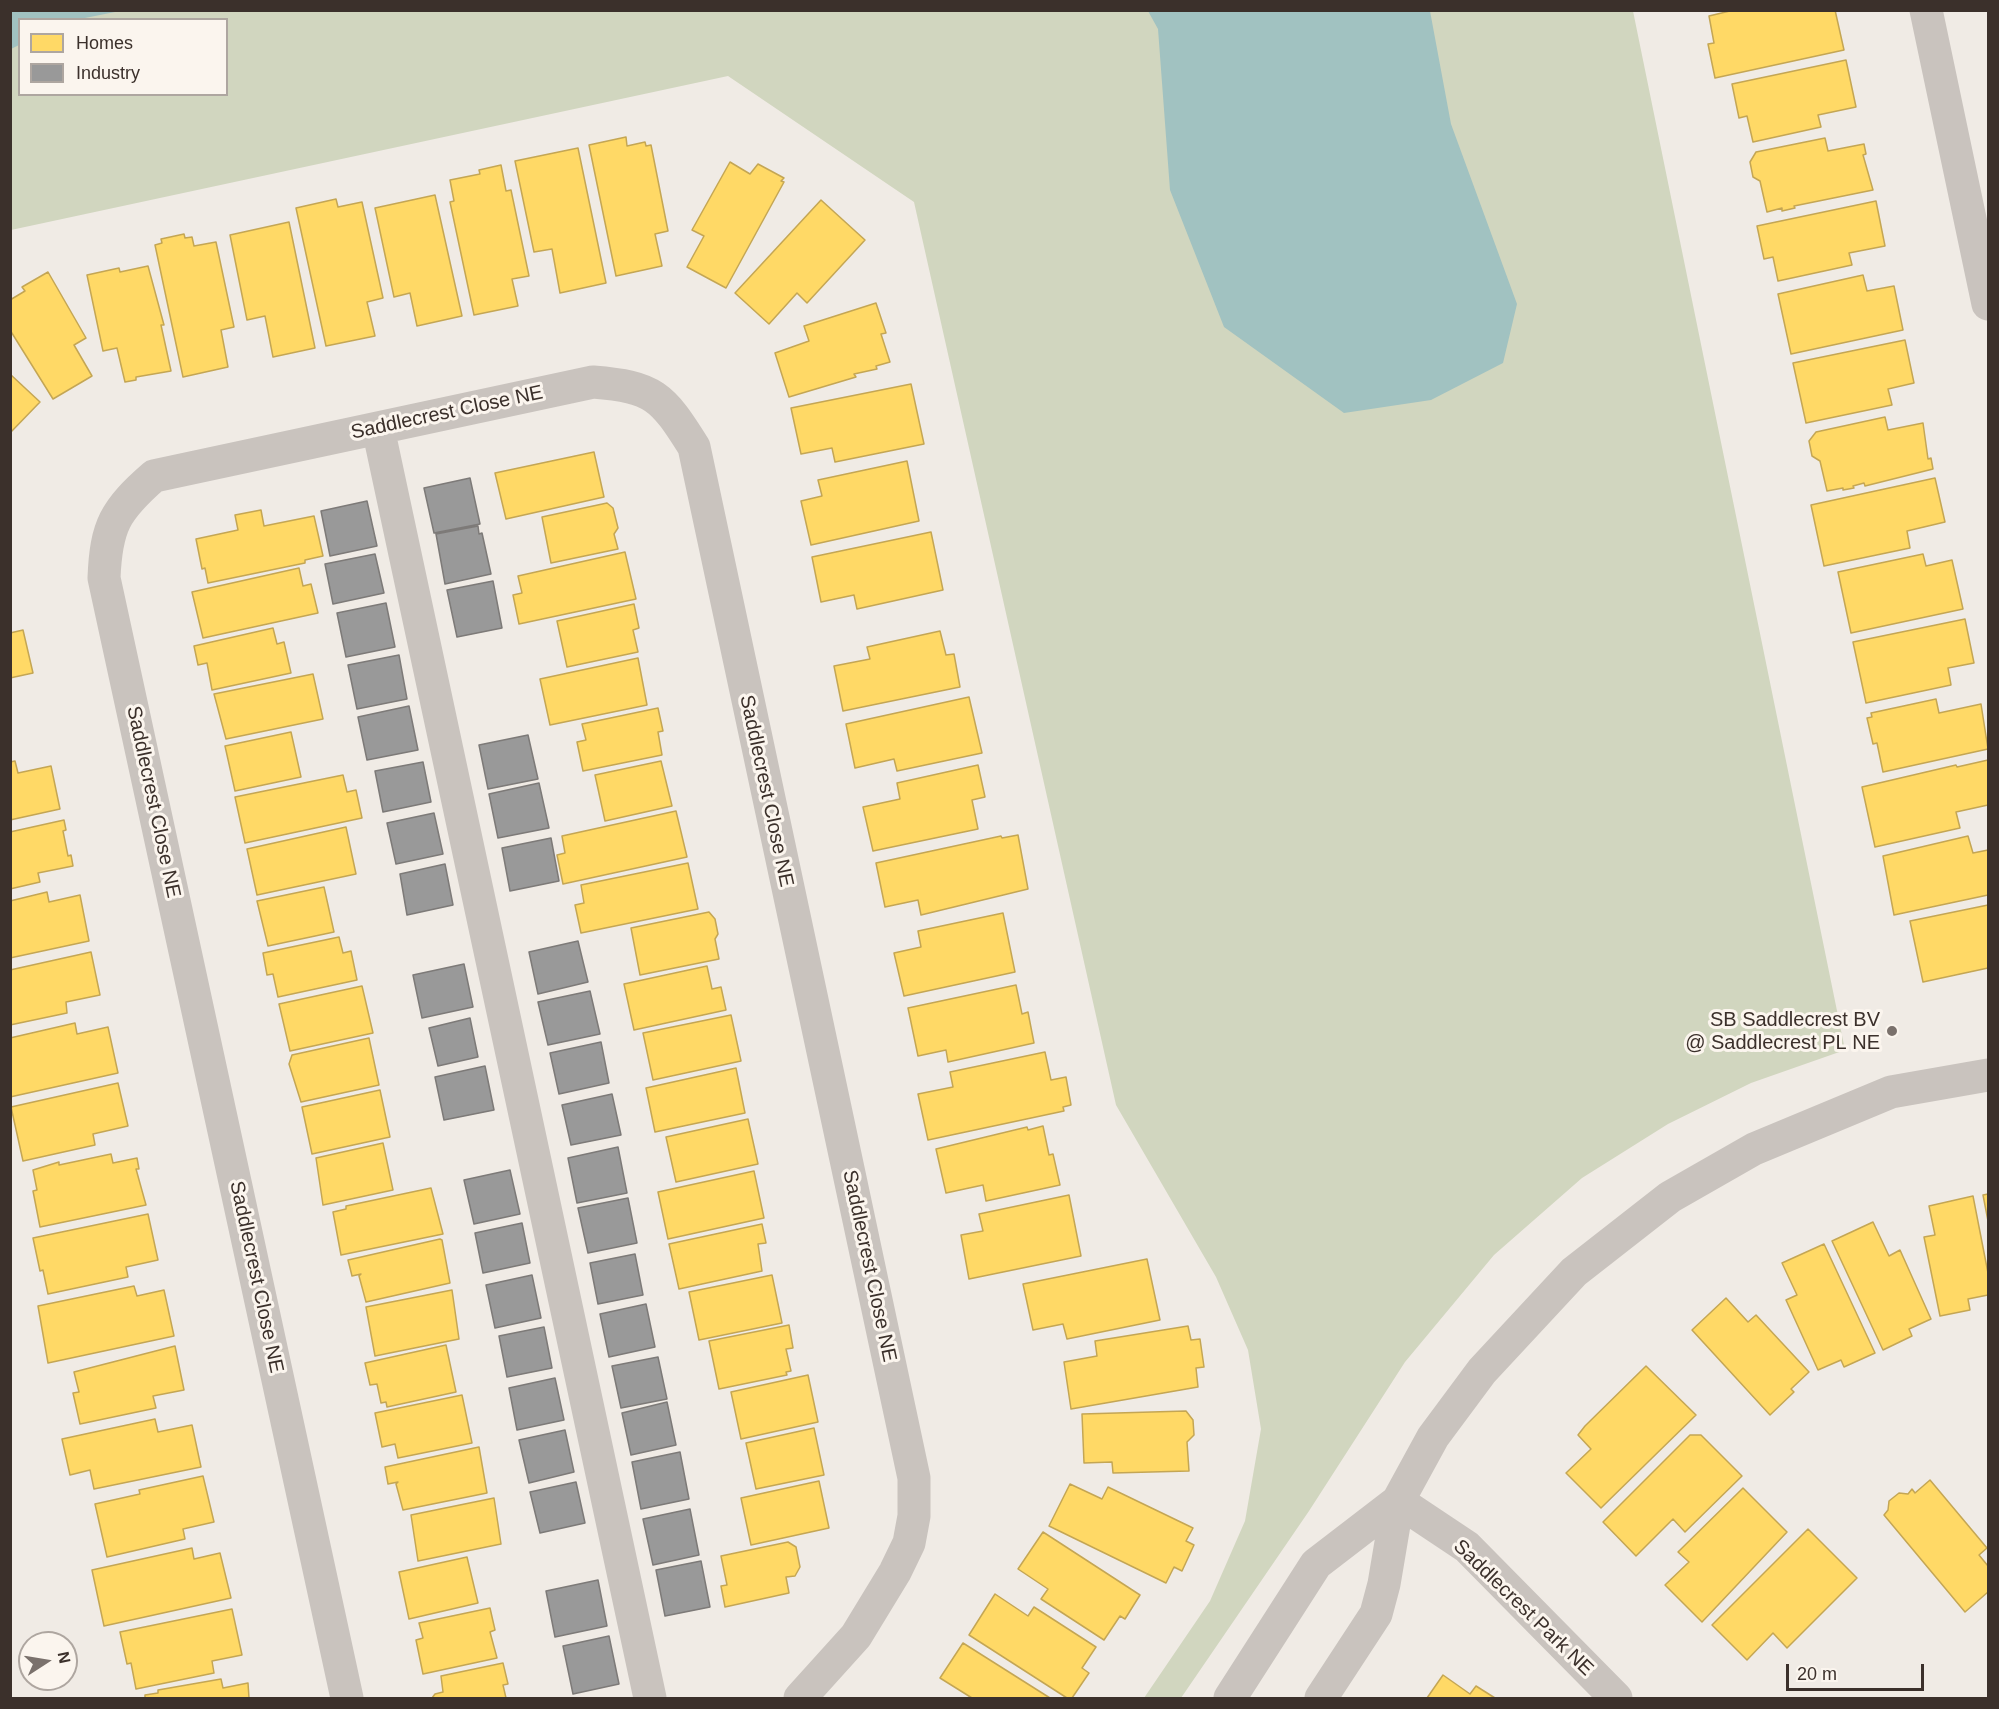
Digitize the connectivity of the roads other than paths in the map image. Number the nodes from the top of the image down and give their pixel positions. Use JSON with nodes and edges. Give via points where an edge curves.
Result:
{"nodes":[{"id":1,"x":1926,"y":10,"type":"edge"},
{"id":2,"x":1989,"y":304,"type":"edge"},
{"id":3,"x":378,"y":428,"type":"junction"},
{"id":4,"x":1989,"y":1075,"type":"edge"},
{"id":5,"x":1398,"y":1501,"type":"junction"},
{"id":6,"x":816,"y":1693,"type":"edge"},
{"id":7,"x":347,"y":1698,"type":"edge"},
{"id":8,"x":650,"y":1698,"type":"edge"},
{"id":9,"x":1230,"y":1698,"type":"edge"},
{"id":10,"x":1321,"y":1698,"type":"edge"},
{"id":11,"x":1616,"y":1698,"type":"edge"}],
"edges":[{"from":1,"to":2,"type":"street"},
{"from":3,"to":6,"type":"street","name":"Saddlecrest Close NE","via":[[593,382],[626,385],[657,397],[694,447],[914,1478],[909,1544],[856,1636]]},
{"from":3,"to":7,"type":"street","name":"Saddlecrest Close NE","via":[[154,476],[115,517],[105,547],[104,578]]},
{"from":3,"to":8,"type":"street"},
{"from":4,"to":5,"type":"street","via":[[1891,1092],[1754,1149],[1671,1197],[1574,1272],[1498,1354],[1433,1437]]},
{"from":5,"to":9,"type":"street","via":[[1316,1564]]},
{"from":5,"to":10,"type":"street","via":[[1376,1614]]},
{"from":5,"to":11,"type":"street","name":"Saddlecrest Park NE","via":[[1467,1547]]}]}
